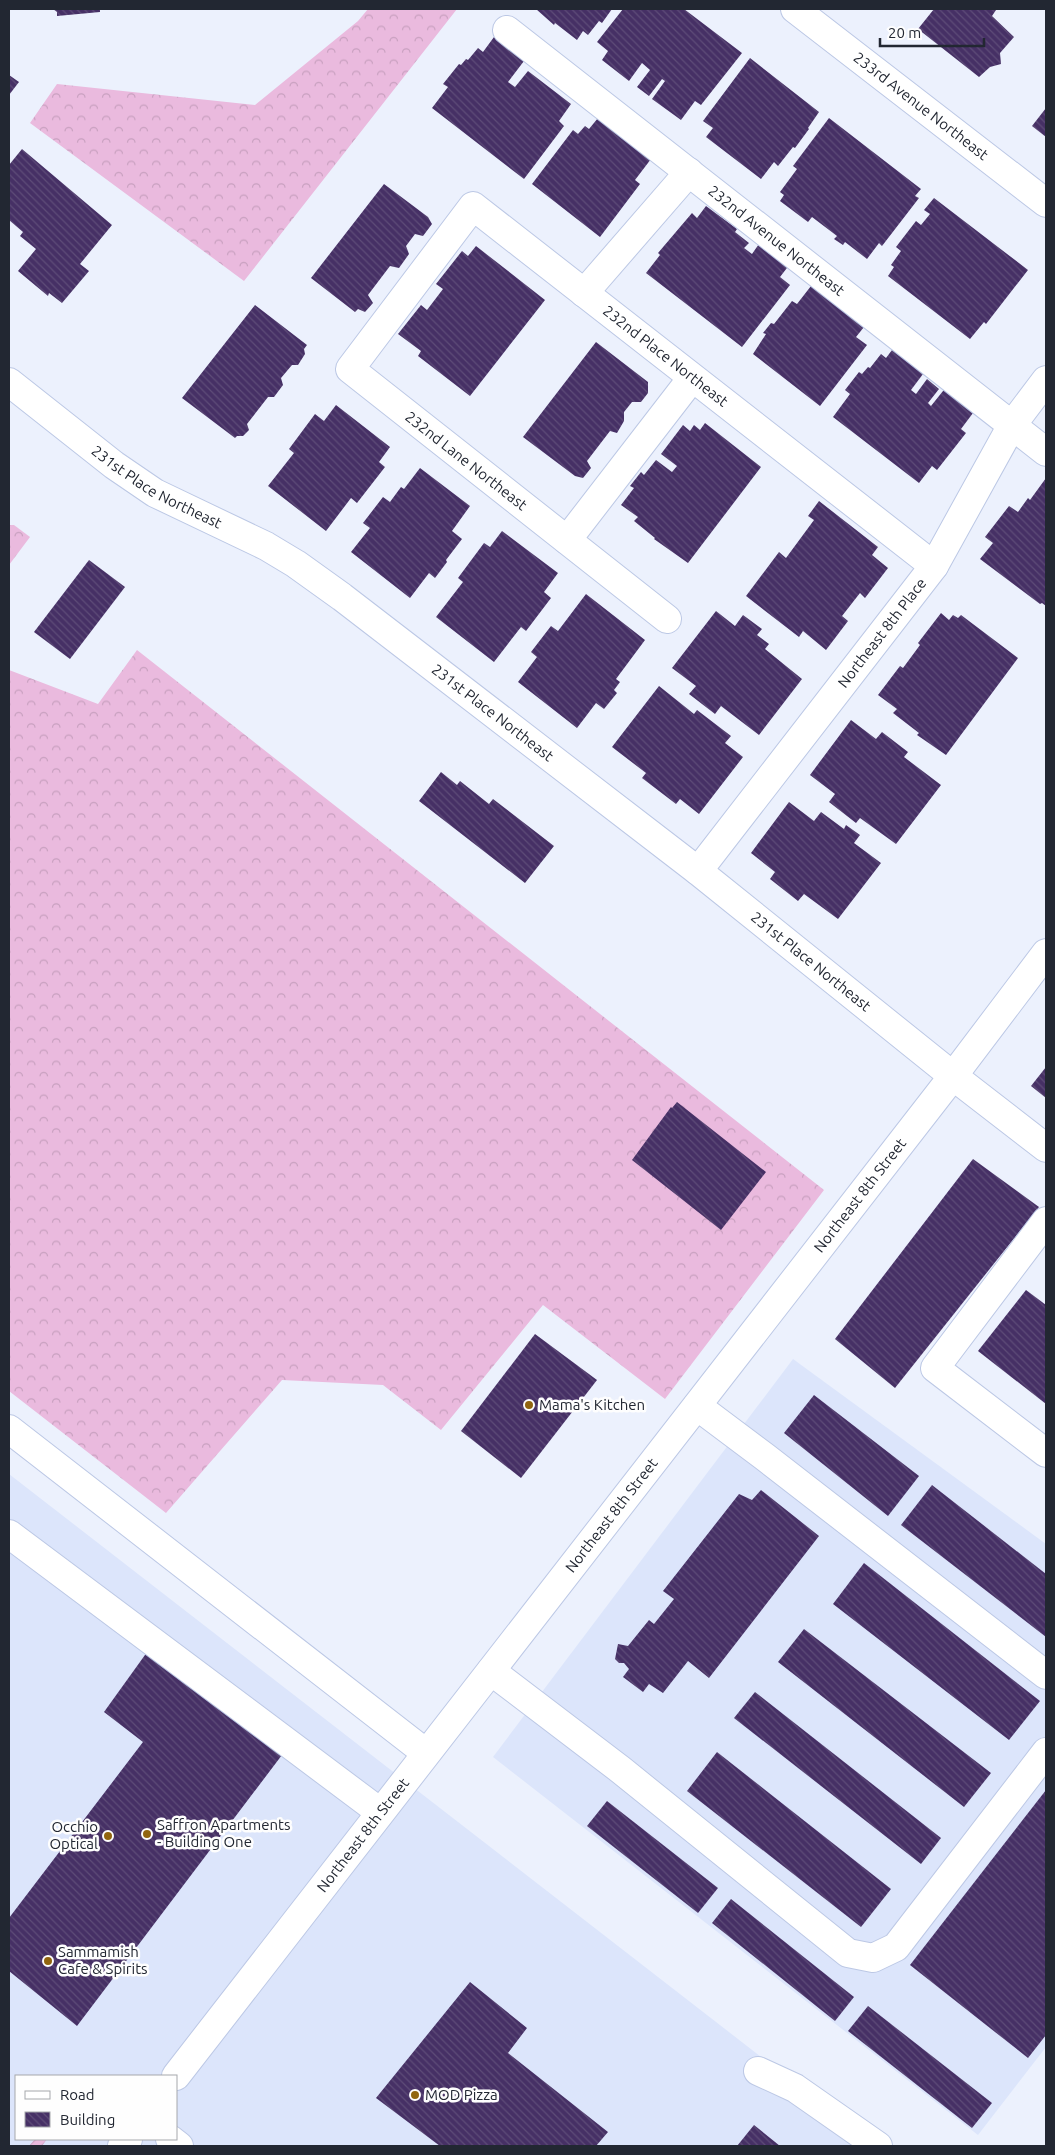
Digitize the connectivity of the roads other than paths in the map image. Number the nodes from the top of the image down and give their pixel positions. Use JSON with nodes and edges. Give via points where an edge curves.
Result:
{"nodes":[{"id":1,"x":795,"y":9,"type":"edge"},
{"id":2,"x":507,"y":30,"type":"dead end"},
{"id":3,"x":689,"y":172,"type":"junction"},
{"id":4,"x":1046,"y":204,"type":"edge"},
{"id":5,"x":415,"y":283,"type":"joint"},
{"id":6,"x":584,"y":293,"type":"junction"},
{"id":7,"x":692,"y":378,"type":"junction"},
{"id":8,"x":1046,"y":380,"type":"edge"},
{"id":9,"x":9,"y":382,"type":"edge"},
{"id":10,"x":1012,"y":425,"type":"junction"},
{"id":11,"x":1046,"y":452,"type":"edge"},
{"id":12,"x":567,"y":540,"type":"junction"},
{"id":13,"x":934,"y":566,"type":"junction"},
{"id":14,"x":667,"y":619,"type":"dead end"},
{"id":15,"x":698,"y":871,"type":"junction"},
{"id":16,"x":1046,"y":953,"type":"edge"},
{"id":17,"x":954,"y":1076,"type":"junction"},
{"id":18,"x":1046,"y":1148,"type":"edge"},
{"id":19,"x":1046,"y":1221,"type":"edge"},
{"id":20,"x":697,"y":1406,"type":"junction"},
{"id":21,"x":9,"y":1429,"type":"edge"},
{"id":22,"x":1046,"y":1453,"type":"edge"},
{"id":23,"x":9,"y":1534,"type":"edge"},
{"id":24,"x":491,"y":1671,"type":"junction"},
{"id":25,"x":1046,"y":1675,"type":"edge"},
{"id":26,"x":1046,"y":1752,"type":"edge"},
{"id":27,"x":426,"y":1753,"type":"junction"},
{"id":28,"x":380,"y":1812,"type":"junction"},
{"id":29,"x":758,"y":2071,"type":"dead end"},
{"id":30,"x":177,"y":2075,"type":"edge"},
{"id":31,"x":878,"y":2146,"type":"edge"}],
"edges":[{"from":1,"to":4,"type":"street","name":"233rd Avenue Northeast"},
{"from":2,"to":3,"type":"street","name":"232nd Avenue Northeast"},
{"from":3,"to":6,"type":"street"},
{"from":3,"to":10,"type":"street","name":"232nd Avenue Northeast"},
{"from":5,"to":6,"type":"street","name":"232nd Place Northeast","via":[[473,206]]},
{"from":5,"to":12,"type":"street","name":"232nd Lane Northeast","via":[[350,369]]},
{"from":6,"to":7,"type":"street","name":"232nd Place Northeast"},
{"from":7,"to":12,"type":"street"},
{"from":7,"to":13,"type":"street","name":"232nd Place Northeast"},
{"from":8,"to":10,"type":"street","name":"Northeast 8th Place"},
{"from":9,"to":15,"type":"street","name":"231st Place Northeast","via":[[114,465],[155,493],[266,546],[296,564]]},
{"from":10,"to":11,"type":"street","name":"232nd Avenue Northeast"},
{"from":10,"to":13,"type":"street","name":"Northeast 8th Place"},
{"from":12,"to":14,"type":"street","name":"232nd Lane Northeast"},
{"from":13,"to":15,"type":"street","name":"Northeast 8th Place"},
{"from":15,"to":17,"type":"street","name":"231st Place Northeast"},
{"from":16,"to":17,"type":"street","name":"Northeast 8th Street"},
{"from":17,"to":18,"type":"street","name":"231st Place Northeast"},
{"from":17,"to":20,"type":"street","name":"Northeast 8th Street"},
{"from":19,"to":22,"type":"street","via":[[935,1368]]},
{"from":20,"to":24,"type":"street","name":"Northeast 8th Street"},
{"from":20,"to":25,"type":"street"},
{"from":21,"to":27,"type":"street"},
{"from":23,"to":28,"type":"street"},
{"from":24,"to":26,"type":"street","via":[[629,1776],[848,1953],[873,1958],[896,1947]]},
{"from":24,"to":27,"type":"street","name":"Northeast 8th Street"},
{"from":27,"to":28,"type":"street","name":"Northeast 8th Street"},
{"from":28,"to":30,"type":"street","name":"Northeast 8th Street"},
{"from":29,"to":31,"type":"street","via":[[795,2088]]}]}
